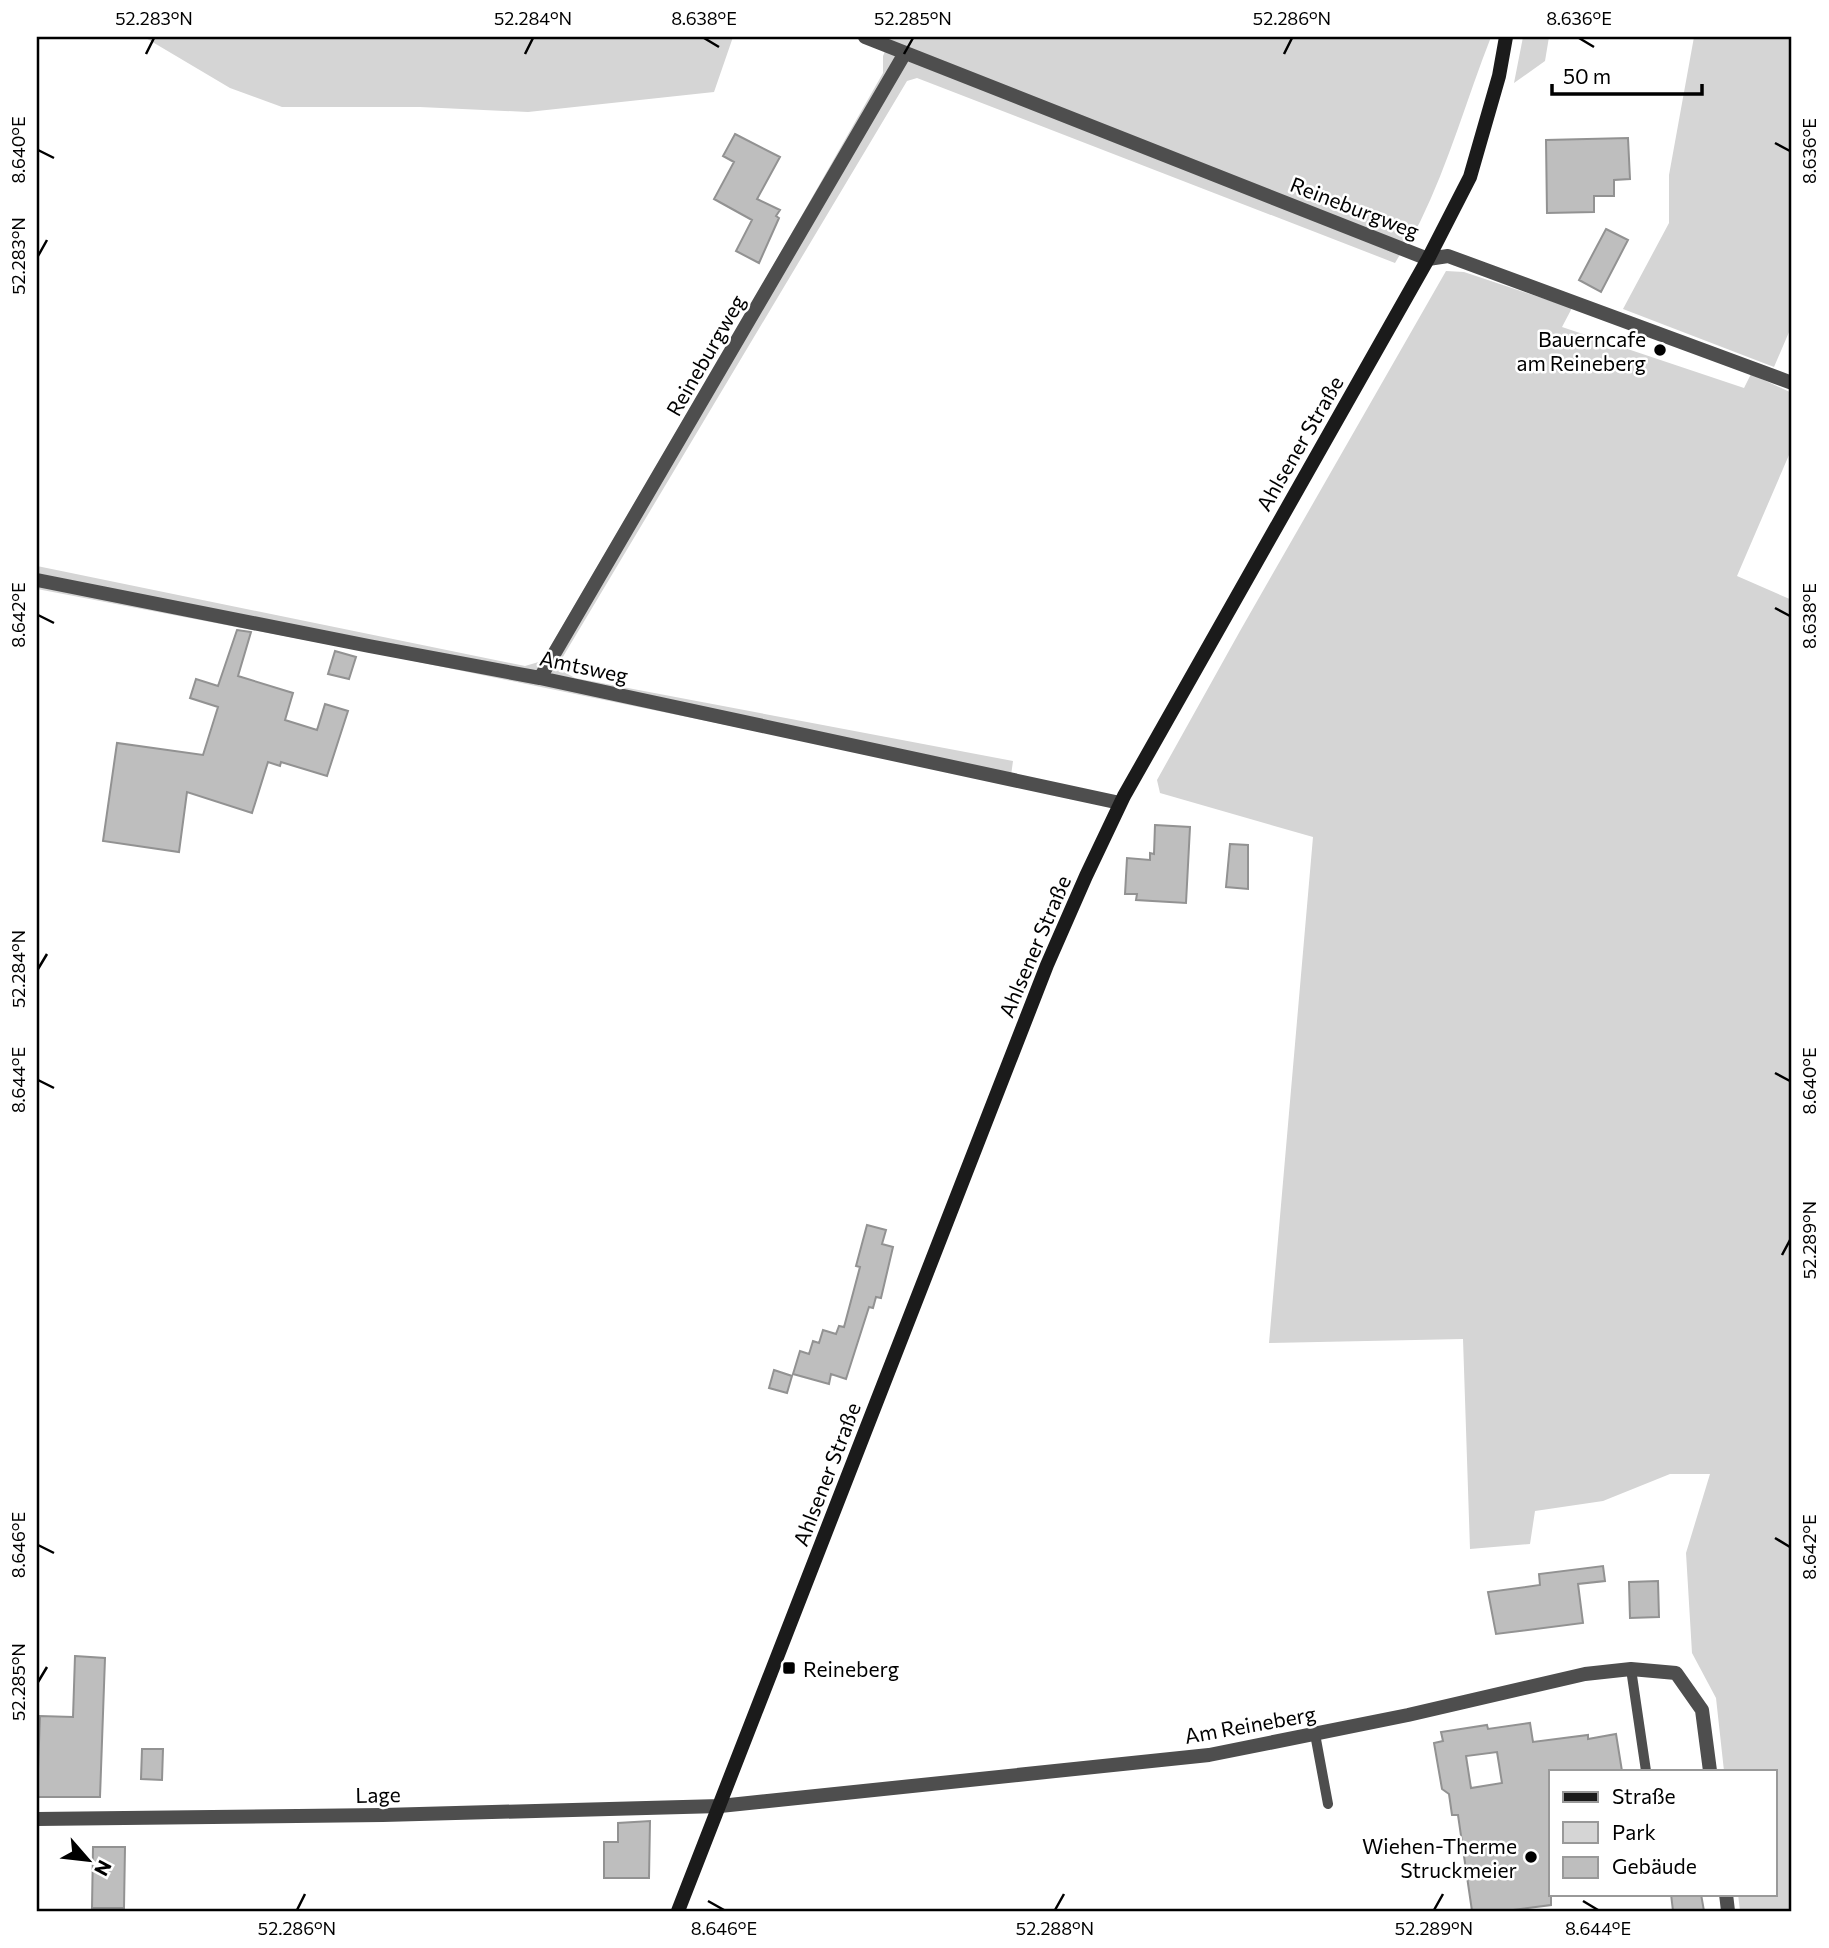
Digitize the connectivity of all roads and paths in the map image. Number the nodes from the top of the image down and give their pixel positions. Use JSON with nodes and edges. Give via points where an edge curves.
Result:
{"nodes":[{"id":1,"x":865,"y":37,"type":"edge"},
{"id":2,"x":1506,"y":37,"type":"edge"},
{"id":3,"x":905,"y":53,"type":"junction"},
{"id":4,"x":1428,"y":259,"type":"junction"},
{"id":5,"x":1792,"y":383,"type":"edge"},
{"id":6,"x":37,"y":580,"type":"edge"},
{"id":7,"x":540,"y":678,"type":"junction"},
{"id":8,"x":1121,"y":803,"type":"junction"},
{"id":9,"x":1630,"y":1669,"type":"junction"},
{"id":10,"x":1315,"y":1734,"type":"junction"},
{"id":11,"x":1646,"y":1770,"type":"edge"},
{"id":12,"x":1710,"y":1770,"type":"edge"},
{"id":13,"x":1328,"y":1804,"type":"dead end"},
{"id":14,"x":720,"y":1806,"type":"junction"},
{"id":15,"x":37,"y":1819,"type":"edge"},
{"id":16,"x":678,"y":1911,"type":"edge"}],
"edges":[{"from":1,"to":3,"type":"street","name":"Reineburgweg"},
{"from":2,"to":4,"type":"main road","name":"Ahlsener Straße","via":[[1470,177]]},
{"from":3,"to":4,"type":"street","name":"Reineburgweg"},
{"from":3,"to":7,"type":"street","name":"Reineburgweg"},
{"from":4,"to":5,"type":"street","name":"Reineburgweg","via":[[1448,256]]},
{"from":4,"to":8,"type":"main road","name":"Ahlsener Straße"},
{"from":6,"to":7,"type":"street","name":"Amtsweg"},
{"from":7,"to":8,"type":"street","name":"Amtsweg"},
{"from":8,"to":14,"type":"main road","name":"Ahlsener Straße","via":[[1047,965]]},
{"from":9,"to":10,"type":"street","name":"Am Reineberg","via":[[1585,1674]]},
{"from":9,"to":11,"type":"lane"},
{"from":9,"to":12,"type":"street","name":"Am Reineberg","via":[[1675,1673],[1702,1710]]},
{"from":10,"to":13,"type":"lane"},
{"from":10,"to":14,"type":"street","name":"Am Reineberg","via":[[1209,1755]]},
{"from":14,"to":15,"type":"street","name":"Lage"},
{"from":14,"to":16,"type":"main road","name":"Ahlsener Straße"}]}
